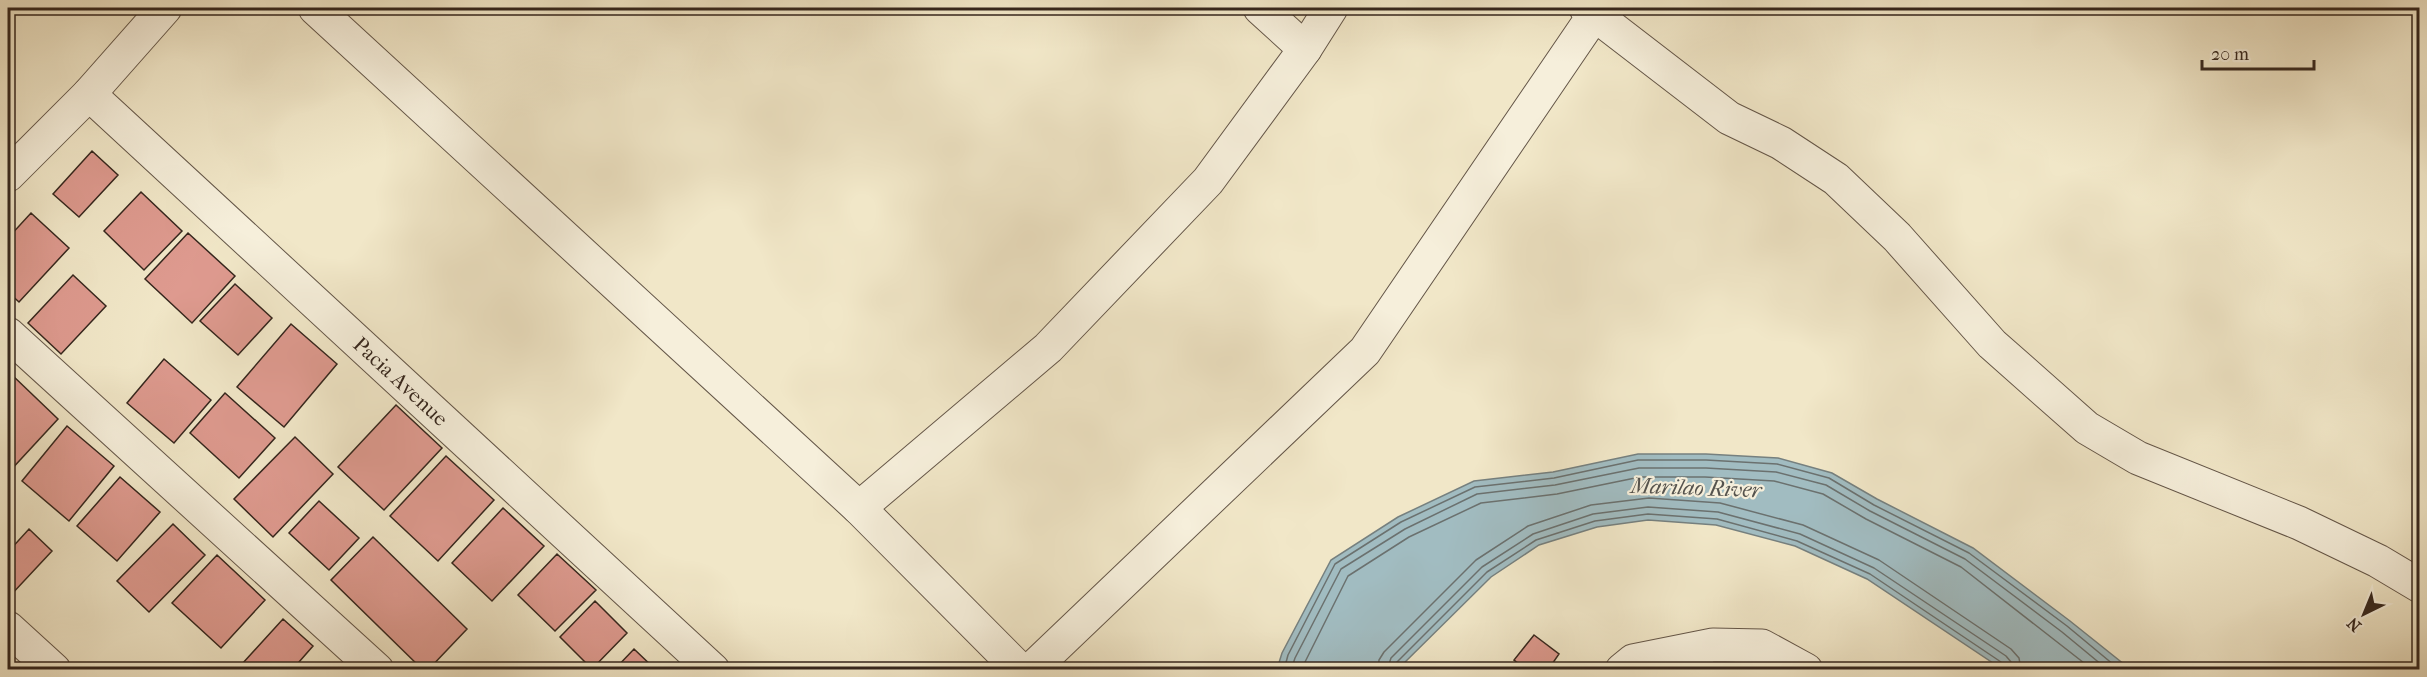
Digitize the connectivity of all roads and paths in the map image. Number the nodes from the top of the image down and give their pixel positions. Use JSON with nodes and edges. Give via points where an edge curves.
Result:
{"nodes":[{"id":1,"x":165,"y":8,"type":"edge"},
{"id":2,"x":315,"y":8,"type":"edge"},
{"id":3,"x":1260,"y":8,"type":"edge"},
{"id":4,"x":1331,"y":8,"type":"edge"},
{"id":5,"x":1596,"y":10,"type":"edge"},
{"id":6,"x":1305,"y":49,"type":"junction"},
{"id":7,"x":89,"y":94,"type":"junction"},
{"id":8,"x":8,"y":175,"type":"edge"},
{"id":9,"x":8,"y":334,"type":"edge"},
{"id":10,"x":859,"y":508,"type":"junction"},
{"id":11,"x":2420,"y":586,"type":"edge"},
{"id":12,"x":8,"y":628,"type":"edge"},
{"id":13,"x":1799,"y":668,"type":"edge"},
{"id":14,"x":53,"y":669,"type":"edge"},
{"id":15,"x":377,"y":669,"type":"edge"},
{"id":16,"x":713,"y":669,"type":"edge"},
{"id":17,"x":1020,"y":669,"type":"edge"},
{"id":18,"x":1030,"y":669,"type":"edge"},
{"id":19,"x":1622,"y":669,"type":"edge"}],
"edges":[{"from":1,"to":7,"type":"street"},
{"from":2,"to":10,"type":"street"},
{"from":3,"to":6,"type":"street"},
{"from":4,"to":6,"type":"street"},
{"from":5,"to":11,"type":"street","via":[[1729,118],[1781,142],[1836,179],[1897,237],[1992,344],[2087,428],[2138,458],[2299,523]]},
{"from":5,"to":18,"type":"street","via":[[1365,351]]},
{"from":6,"to":10,"type":"street","via":[[1208,181],[1048,348]]},
{"from":7,"to":8,"type":"street"},
{"from":7,"to":16,"type":"street","name":"Pacia Avenue"},
{"from":9,"to":15,"type":"street"},
{"from":10,"to":17,"type":"street"},
{"from":12,"to":14,"type":"street"},
{"from":13,"to":19,"type":"street","via":[[1762,646],[1713,645],[1634,661]]}]}
